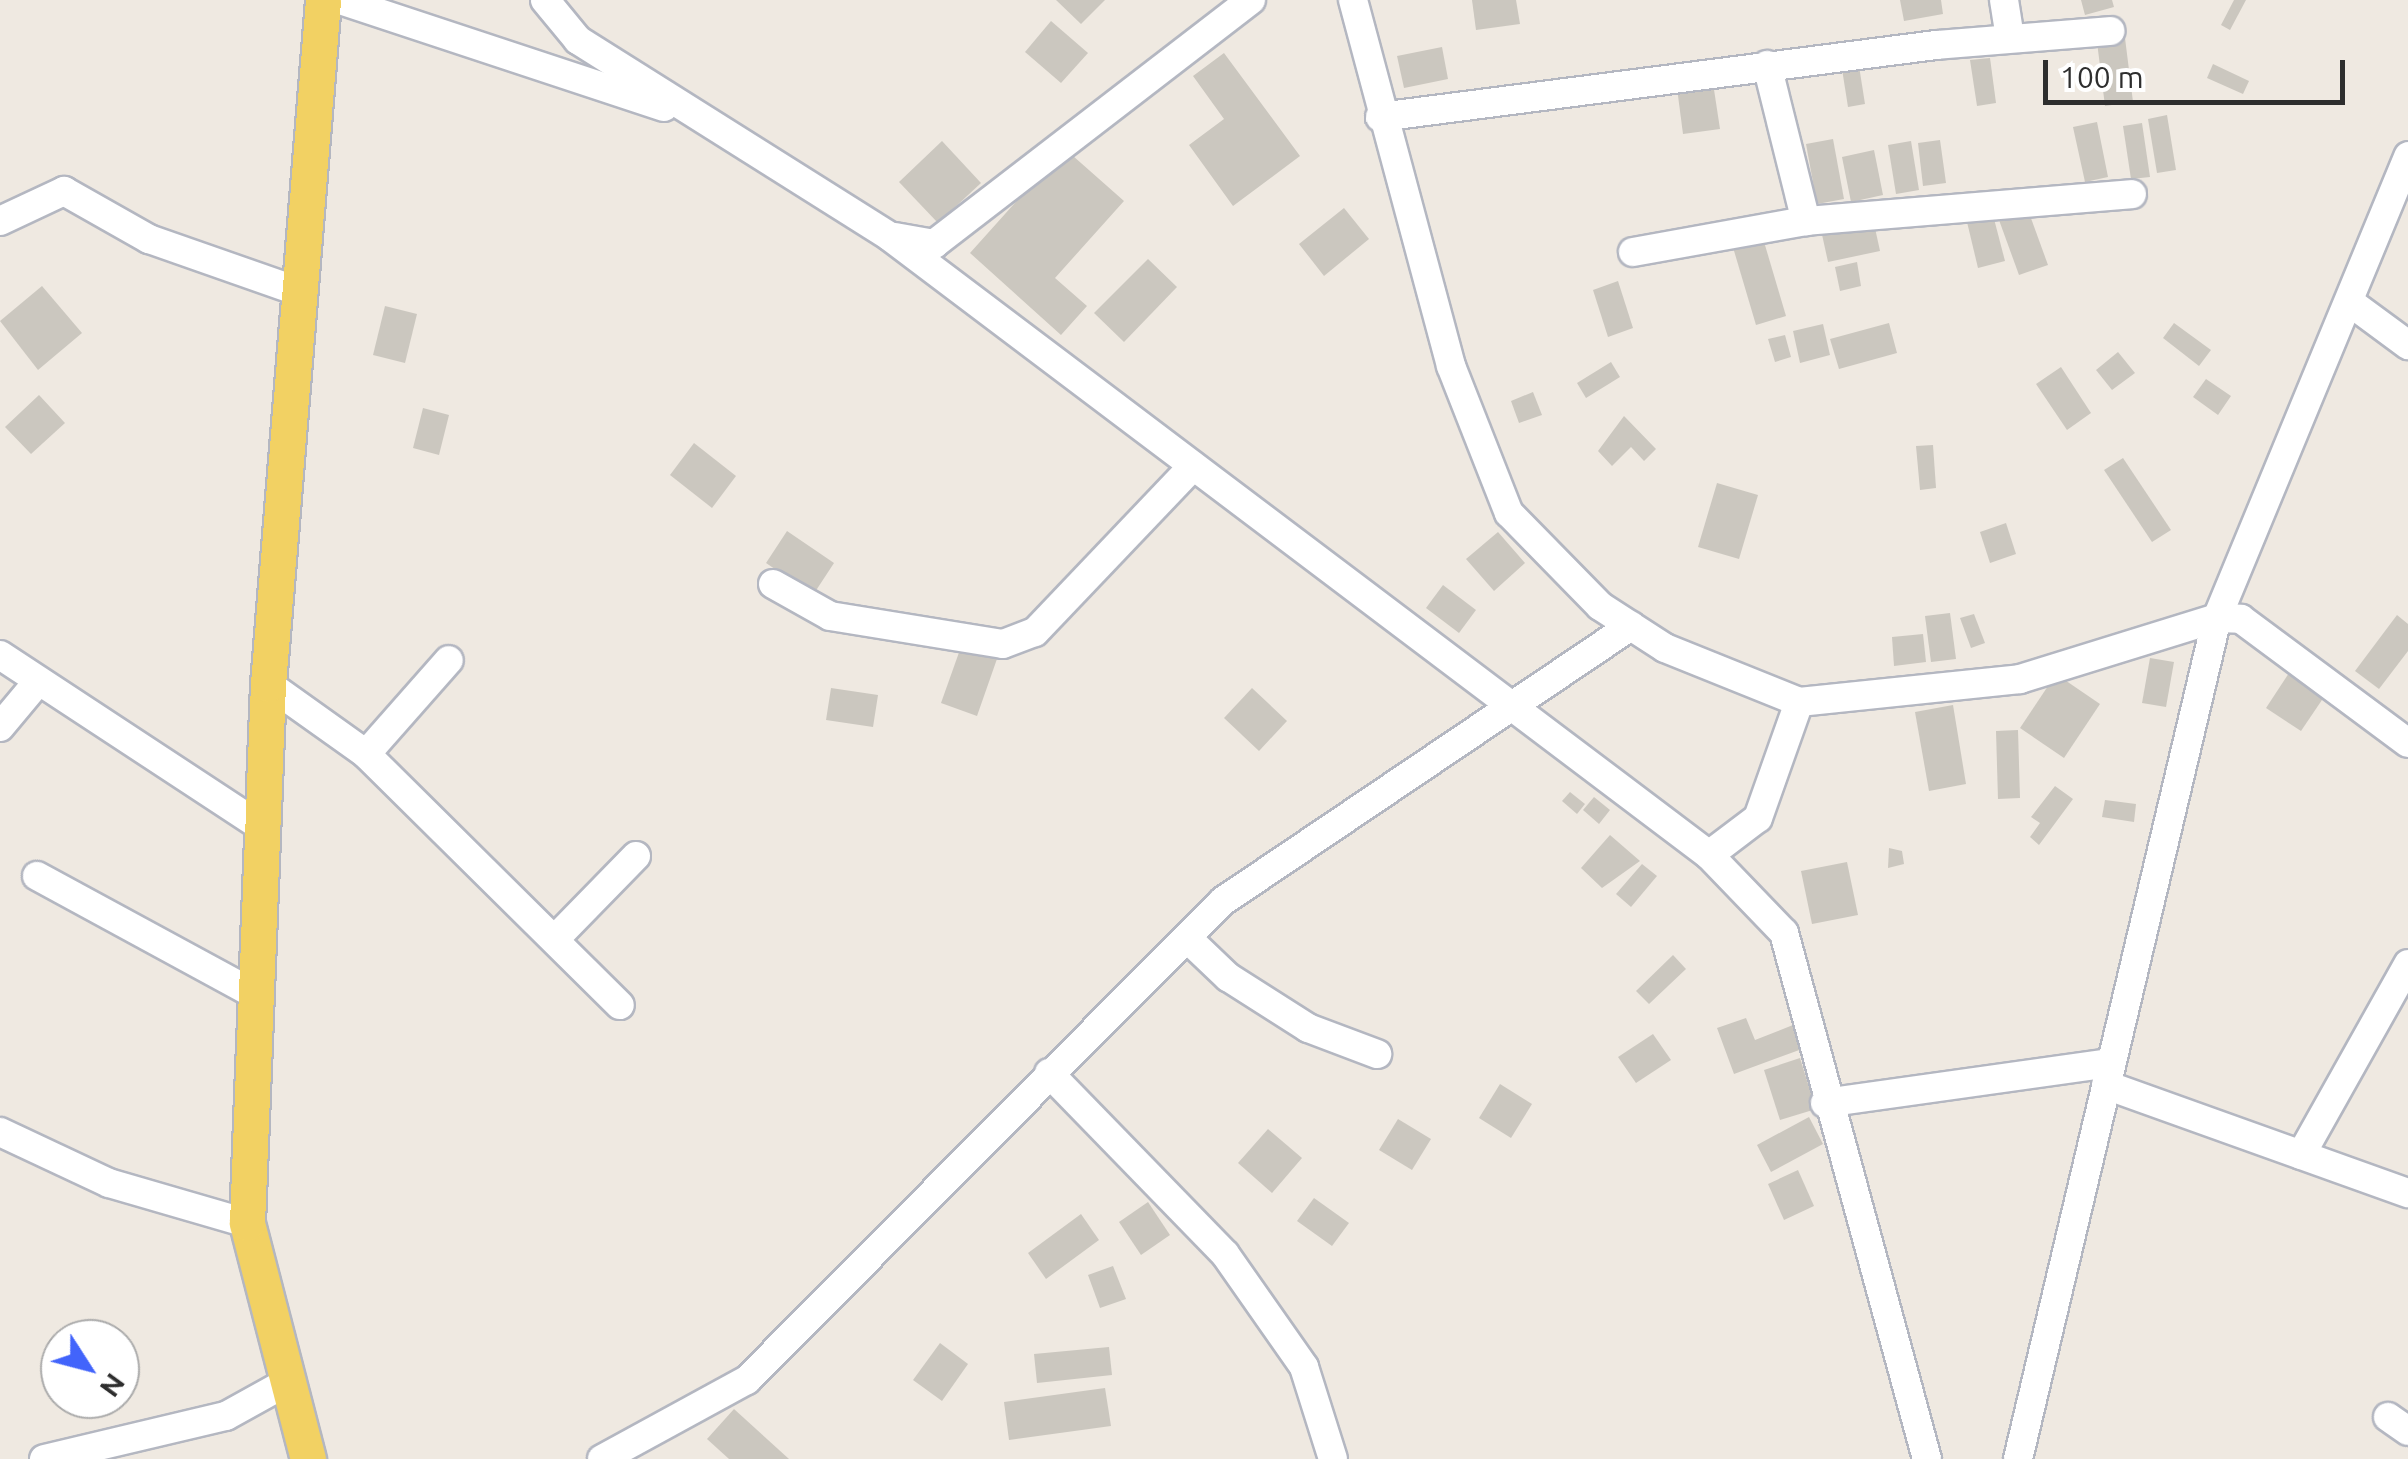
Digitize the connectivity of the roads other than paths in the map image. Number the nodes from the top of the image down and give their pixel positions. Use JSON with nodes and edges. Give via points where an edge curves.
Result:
{"nodes":[{"id":1,"x":323,"y":0,"type":"edge"},
{"id":2,"x":340,"y":0,"type":"edge"},
{"id":3,"x":545,"y":0,"type":"edge"},
{"id":4,"x":1250,"y":0,"type":"edge"},
{"id":5,"x":1353,"y":0,"type":"edge"},
{"id":6,"x":2004,"y":0,"type":"edge"},
{"id":7,"x":2110,"y":31,"type":"dead end"},
{"id":8,"x":2010,"y":36,"type":"junction"},
{"id":9,"x":1767,"y":65,"type":"junction"},
{"id":10,"x":689,"y":115,"type":"junction"},
{"id":11,"x":1380,"y":116,"type":"junction"},
{"id":12,"x":2408,"y":156,"type":"edge"},
{"id":13,"x":2132,"y":194,"type":"dead end"},
{"id":14,"x":0,"y":221,"type":"edge"},
{"id":15,"x":1806,"y":221,"type":"junction"},
{"id":16,"x":888,"y":236,"type":"junction"},
{"id":17,"x":1632,"y":252,"type":"dead end"},
{"id":18,"x":302,"y":293,"type":"junction"},
{"id":19,"x":2352,"y":303,"type":"junction"},
{"id":20,"x":2408,"y":345,"type":"edge"},
{"id":21,"x":1193,"y":466,"type":"junction"},
{"id":22,"x":774,"y":584,"type":"dead end"},
{"id":23,"x":2217,"y":618,"type":"junction"},
{"id":24,"x":1631,"y":626,"type":"junction"},
{"id":25,"x":0,"y":655,"type":"edge"},
{"id":26,"x":449,"y":660,"type":"dead end"},
{"id":27,"x":36,"y":684,"type":"junction"},
{"id":28,"x":268,"y":684,"type":"junction"},
{"id":29,"x":1799,"y":702,"type":"junction"},
{"id":30,"x":1511,"y":709,"type":"junction"},
{"id":31,"x":0,"y":728,"type":"edge"},
{"id":32,"x":2408,"y":743,"type":"edge"},
{"id":33,"x":366,"y":754,"type":"junction"},
{"id":34,"x":266,"y":830,"type":"junction"},
{"id":35,"x":1709,"y":855,"type":"junction"},
{"id":36,"x":636,"y":856,"type":"dead end"},
{"id":37,"x":37,"y":876,"type":"dead end"},
{"id":38,"x":555,"y":938,"type":"junction"},
{"id":39,"x":1187,"y":938,"type":"junction"},
{"id":40,"x":2408,"y":964,"type":"edge"},
{"id":41,"x":252,"y":992,"type":"junction"},
{"id":42,"x":620,"y":1005,"type":"dead end"},
{"id":43,"x":1377,"y":1054,"type":"dead end"},
{"id":44,"x":1049,"y":1073,"type":"junction"},
{"id":45,"x":2108,"y":1074,"type":"junction"},
{"id":46,"x":1825,"y":1102,"type":"junction"},
{"id":47,"x":0,"y":1132,"type":"edge"},
{"id":48,"x":2301,"y":1155,"type":"junction"},
{"id":49,"x":2408,"y":1193,"type":"edge"},
{"id":50,"x":248,"y":1223,"type":"junction"},
{"id":51,"x":284,"y":1384,"type":"junction"},
{"id":52,"x":44,"y":1459,"type":"edge"},
{"id":53,"x":308,"y":1459,"type":"edge"},
{"id":54,"x":602,"y":1459,"type":"edge"},
{"id":55,"x":1333,"y":1459,"type":"edge"},
{"id":56,"x":1927,"y":1459,"type":"edge"},
{"id":57,"x":2018,"y":1459,"type":"edge"}],
"edges":[{"from":1,"to":18,"type":"main road"},
{"from":2,"to":10,"type":"street"},
{"from":3,"to":10,"type":"street","via":[[578,40]]},
{"from":4,"to":16,"type":"street","via":[[934,244]]},
{"from":5,"to":11,"type":"street"},
{"from":6,"to":8,"type":"street"},
{"from":7,"to":8,"type":"street"},
{"from":8,"to":9,"type":"street"},
{"from":9,"to":11,"type":"street"},
{"from":9,"to":15,"type":"street"},
{"from":10,"to":16,"type":"street"},
{"from":11,"to":24,"type":"street","via":[[1452,366],[1509,513]]},
{"from":12,"to":19,"type":"street"},
{"from":13,"to":15,"type":"street"},
{"from":14,"to":18,"type":"street","via":[[64,191],[149,239]]},
{"from":15,"to":17,"type":"street"},
{"from":16,"to":21,"type":"street"},
{"from":18,"to":28,"type":"main road"},
{"from":19,"to":20,"type":"street"},
{"from":19,"to":23,"type":"street"},
{"from":21,"to":22,"type":"street","via":[[1035,632],[1003,644],[830,616]]},
{"from":21,"to":30,"type":"street"},
{"from":23,"to":29,"type":"street","via":[[2020,679]]},
{"from":23,"to":32,"type":"street","via":[[2241,619]]},
{"from":23,"to":45,"type":"street"},
{"from":24,"to":29,"type":"street","via":[[1665,648]]},
{"from":24,"to":30,"type":"street"},
{"from":25,"to":27,"type":"street"},
{"from":26,"to":33,"type":"street"},
{"from":27,"to":31,"type":"street"},
{"from":27,"to":34,"type":"street"},
{"from":28,"to":33,"type":"street"},
{"from":28,"to":34,"type":"main road"},
{"from":29,"to":35,"type":"street","via":[[1758,818]]},
{"from":30,"to":35,"type":"street"},
{"from":30,"to":39,"type":"street","via":[[1359,802],[1223,901]]},
{"from":33,"to":38,"type":"street"},
{"from":34,"to":41,"type":"main road"},
{"from":35,"to":46,"type":"street","via":[[1784,933]]},
{"from":36,"to":38,"type":"street"},
{"from":37,"to":41,"type":"street"},
{"from":38,"to":42,"type":"street"},
{"from":39,"to":43,"type":"street","via":[[1228,977],[1308,1028]]},
{"from":39,"to":44,"type":"street"},
{"from":40,"to":48,"type":"street"},
{"from":41,"to":50,"type":"main road"},
{"from":44,"to":54,"type":"street","via":[[748,1380]]},
{"from":44,"to":55,"type":"street","via":[[1225,1254],[1304,1367]]},
{"from":45,"to":46,"type":"street"},
{"from":45,"to":48,"type":"street"},
{"from":45,"to":57,"type":"street"},
{"from":46,"to":56,"type":"street"},
{"from":47,"to":50,"type":"street","via":[[109,1184]]},
{"from":48,"to":49,"type":"street"},
{"from":50,"to":51,"type":"main road"},
{"from":51,"to":52,"type":"street","via":[[226,1416]]},
{"from":51,"to":53,"type":"main road"}]}
